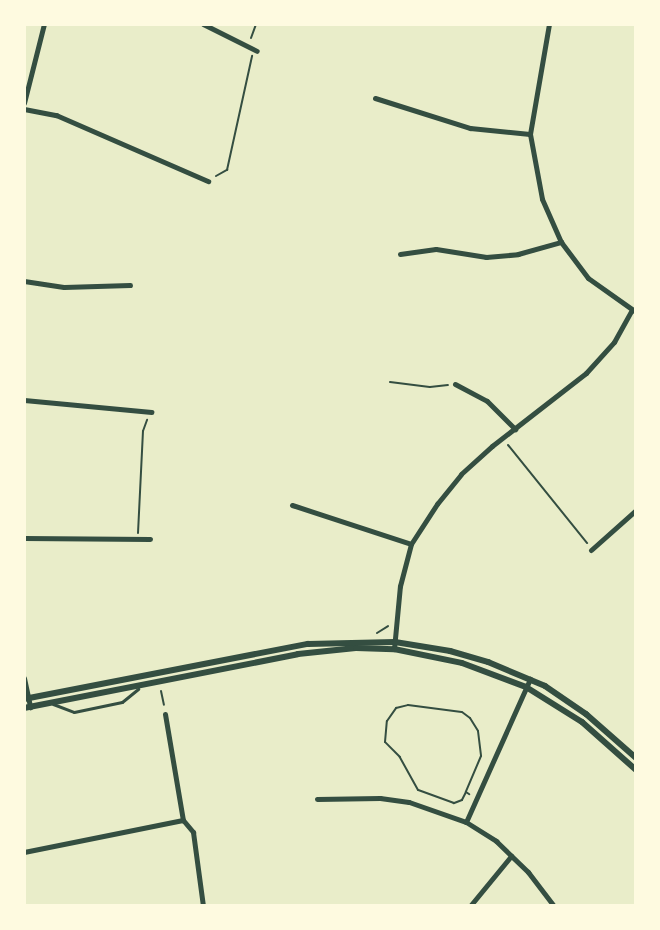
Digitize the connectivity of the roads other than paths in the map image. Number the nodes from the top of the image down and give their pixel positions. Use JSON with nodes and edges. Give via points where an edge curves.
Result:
{"nodes":[{"id":1,"x":44,"y":24,"type":"edge"},
{"id":2,"x":203,"y":24,"type":"edge"},
{"id":3,"x":549,"y":24,"type":"edge"},
{"id":4,"x":254,"y":50,"type":"road end"},
{"id":5,"x":375,"y":98,"type":"dead end"},
{"id":6,"x":24,"y":103,"type":"edge"},
{"id":7,"x":24,"y":109,"type":"edge"},
{"id":8,"x":530,"y":134,"type":"junction"},
{"id":9,"x":208,"y":181,"type":"road end"},
{"id":10,"x":561,"y":242,"type":"junction"},
{"id":11,"x":400,"y":254,"type":"dead end"},
{"id":12,"x":24,"y":281,"type":"edge"},
{"id":13,"x":130,"y":285,"type":"dead end"},
{"id":14,"x":633,"y":312,"type":"edge"},
{"id":15,"x":455,"y":384,"type":"road end"},
{"id":16,"x":24,"y":400,"type":"edge"},
{"id":17,"x":151,"y":412,"type":"road end"},
{"id":18,"x":515,"y":429,"type":"junction"},
{"id":19,"x":292,"y":505,"type":"dead end"},
{"id":20,"x":636,"y":510,"type":"edge"},
{"id":21,"x":24,"y":538,"type":"edge"},
{"id":22,"x":150,"y":539,"type":"dead end"},
{"id":23,"x":411,"y":544,"type":"junction"},
{"id":24,"x":591,"y":550,"type":"road end"},
{"id":25,"x":395,"y":646,"type":"junction"},
{"id":26,"x":24,"y":678,"type":"edge"},
{"id":27,"x":530,"y":679,"type":"junction"},
{"id":28,"x":140,"y":685,"type":"junction"},
{"id":29,"x":526,"y":687,"type":"junction"},
{"id":30,"x":26,"y":703,"type":"edge"},
{"id":31,"x":50,"y":703,"type":"junction"},
{"id":32,"x":165,"y":714,"type":"dead end"},
{"id":33,"x":636,"y":758,"type":"edge"},
{"id":34,"x":636,"y":770,"type":"edge"},
{"id":35,"x":317,"y":799,"type":"dead end"},
{"id":36,"x":183,"y":820,"type":"junction"},
{"id":37,"x":466,"y":822,"type":"junction"},
{"id":38,"x":24,"y":852,"type":"edge"},
{"id":39,"x":511,"y":856,"type":"junction"},
{"id":40,"x":203,"y":906,"type":"edge"},
{"id":41,"x":470,"y":906,"type":"edge"},
{"id":42,"x":554,"y":906,"type":"edge"}],
"edges":[{"from":1,"to":6,"type":"street"},
{"from":2,"to":4,"type":"street"},
{"from":3,"to":8,"type":"street"},
{"from":5,"to":8,"type":"street","via":[[470,128]]},
{"from":7,"to":9,"type":"street","via":[[56,115]]},
{"from":8,"to":10,"type":"street","via":[[542,199]]},
{"from":10,"to":11,"type":"street","via":[[486,257],[436,249]]},
{"from":10,"to":14,"type":"street","via":[[588,278]]},
{"from":12,"to":13,"type":"street","via":[[64,287]]},
{"from":14,"to":18,"type":"street","via":[[586,373]]},
{"from":15,"to":18,"type":"street","via":[[487,401]]},
{"from":16,"to":17,"type":"street"},
{"from":18,"to":23,"type":"street","via":[[461,474]]},
{"from":19,"to":23,"type":"street"},
{"from":20,"to":24,"type":"street"},
{"from":21,"to":22,"type":"street"},
{"from":23,"to":25,"type":"street","via":[[400,586]]},
{"from":25,"to":27,"type":"street","via":[[450,651]]},
{"from":25,"to":28,"type":"street","via":[[309,652]]},
{"from":25,"to":29,"type":"street"},
{"from":25,"to":30,"type":"street","via":[[308,644]]},
{"from":26,"to":30,"type":"street"},
{"from":27,"to":29,"type":"street"},
{"from":27,"to":33,"type":"street","via":[[586,714]]},
{"from":28,"to":31,"type":"street"},
{"from":28,"to":31,"type":"lane","via":[[122,702],[74,712]]},
{"from":29,"to":34,"type":"street","via":[[582,722]]},
{"from":29,"to":37,"type":"street"},
{"from":30,"to":31,"type":"street"},
{"from":32,"to":36,"type":"street"},
{"from":35,"to":37,"type":"street","via":[[409,802]]},
{"from":36,"to":38,"type":"street"},
{"from":36,"to":40,"type":"street","via":[[193,832]]},
{"from":37,"to":39,"type":"street"},
{"from":39,"to":41,"type":"street"},
{"from":39,"to":42,"type":"street"}]}
